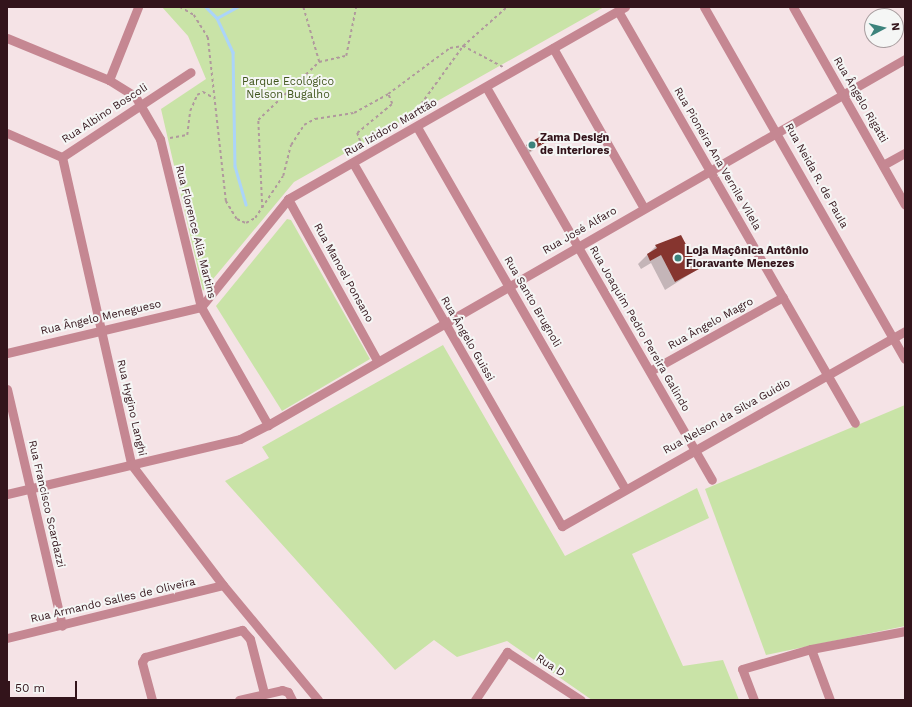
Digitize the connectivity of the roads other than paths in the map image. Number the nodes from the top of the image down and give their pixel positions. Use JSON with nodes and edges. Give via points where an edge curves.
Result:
{"nodes":[{"id":1,"x":138,"y":7,"type":"edge"},
{"id":2,"x":704,"y":7,"type":"edge"},
{"id":3,"x":793,"y":7,"type":"edge"},
{"id":4,"x":622,"y":9,"type":"edge"},
{"id":5,"x":7,"y":38,"type":"edge"},
{"id":6,"x":553,"y":48,"type":"junction"},
{"id":7,"x":905,"y":59,"type":"edge"},
{"id":8,"x":192,"y":72,"type":"dead end"},
{"id":9,"x":109,"y":80,"type":"junction"},
{"id":10,"x":486,"y":87,"type":"junction"},
{"id":11,"x":843,"y":95,"type":"junction"},
{"id":12,"x":141,"y":105,"type":"junction"},
{"id":13,"x":418,"y":127,"type":"junction"},
{"id":14,"x":778,"y":132,"type":"junction"},
{"id":15,"x":7,"y":133,"type":"edge"},
{"id":16,"x":905,"y":153,"type":"edge"},
{"id":17,"x":62,"y":157,"type":"junction"},
{"id":18,"x":353,"y":163,"type":"junction"},
{"id":19,"x":883,"y":165,"type":"junction"},
{"id":20,"x":710,"y":170,"type":"junction"},
{"id":21,"x":288,"y":199,"type":"junction"},
{"id":22,"x":905,"y":205,"type":"edge"},
{"id":23,"x":644,"y":208,"type":"junction"},
{"id":24,"x":578,"y":246,"type":"junction"},
{"id":25,"x":508,"y":285,"type":"junction"},
{"id":26,"x":783,"y":297,"type":"junction"},
{"id":27,"x":201,"y":307,"type":"junction"},
{"id":28,"x":443,"y":322,"type":"junction"},
{"id":29,"x":101,"y":330,"type":"junction"},
{"id":30,"x":905,"y":331,"type":"edge"},
{"id":31,"x":893,"y":338,"type":"junction"},
{"id":32,"x":7,"y":353,"type":"edge"},
{"id":33,"x":905,"y":359,"type":"edge"},
{"id":34,"x":377,"y":360,"type":"junction"},
{"id":35,"x":650,"y":371,"type":"junction"},
{"id":36,"x":828,"y":375,"type":"junction"},
{"id":37,"x":7,"y":389,"type":"edge"},
{"id":38,"x":855,"y":423,"type":"dead end"},
{"id":39,"x":268,"y":425,"type":"junction"},
{"id":40,"x":695,"y":449,"type":"junction"},
{"id":41,"x":132,"y":464,"type":"junction"},
{"id":42,"x":712,"y":480,"type":"dead end"},
{"id":43,"x":30,"y":488,"type":"junction"},
{"id":44,"x":625,"y":488,"type":"junction"},
{"id":45,"x":7,"y":494,"type":"edge"},
{"id":46,"x":562,"y":526,"type":"joint"},
{"id":47,"x":223,"y":585,"type":"junction"},
{"id":48,"x":62,"y":626,"type":"junction"},
{"id":49,"x":905,"y":631,"type":"edge"},
{"id":50,"x":7,"y":638,"type":"edge"},
{"id":51,"x":811,"y":649,"type":"junction"},
{"id":52,"x":264,"y":694,"type":"junction"},
{"id":53,"x":152,"y":700,"type":"edge"},
{"id":54,"x":239,"y":700,"type":"edge"},
{"id":55,"x":292,"y":700,"type":"edge"},
{"id":56,"x":318,"y":700,"type":"edge"},
{"id":57,"x":475,"y":700,"type":"edge"},
{"id":58,"x":581,"y":700,"type":"edge"},
{"id":59,"x":754,"y":700,"type":"edge"},
{"id":60,"x":830,"y":700,"type":"edge"}],
"edges":[{"from":1,"to":9,"type":"street"},
{"from":2,"to":14,"type":"street","name":"Rua Neida R. de Paula"},
{"from":3,"to":11,"type":"street","name":"Rua Ângelo Rigatti"},
{"from":4,"to":6,"type":"street","name":"Rua Izidoro Marttão"},
{"from":4,"to":20,"type":"street","name":"Rua Pioneira Ana Vernile Vilela"},
{"from":5,"to":9,"type":"street","name":"Rua Florence Alia Martins"},
{"from":6,"to":10,"type":"street","name":"Rua Izidoro Marttão"},
{"from":6,"to":23,"type":"street"},
{"from":7,"to":11,"type":"street","name":"Rua José Alfaro"},
{"from":8,"to":12,"type":"street","name":"Rua Albino Boscoli"},
{"from":9,"to":12,"type":"street","name":"Rua Florence Alia Martins","via":[[135,96]]},
{"from":10,"to":13,"type":"street","name":"Rua Izidoro Marttão"},
{"from":10,"to":24,"type":"street","name":"Rua Joaquim Pedro Pereira Galindo"},
{"from":11,"to":14,"type":"street","name":"Rua José Alfaro"},
{"from":11,"to":19,"type":"street","name":"Rua Ângelo Rigatti"},
{"from":12,"to":17,"type":"street","name":"Rua Albino Boscoli"},
{"from":12,"to":27,"type":"street","name":"Rua Florence Alia Martins","via":[[160,139]]},
{"from":13,"to":18,"type":"street","name":"Rua Izidoro Marttão"},
{"from":13,"to":25,"type":"street","name":"Rua Santo Brugnoli"},
{"from":14,"to":20,"type":"street","name":"Rua José Alfaro"},
{"from":14,"to":31,"type":"street","name":"Rua Neida R. de Paula"},
{"from":15,"to":17,"type":"street","name":"Rua Albino Boscoli"},
{"from":16,"to":19,"type":"street"},
{"from":17,"to":29,"type":"street","name":"Rua Hygino Langhi"},
{"from":18,"to":21,"type":"street","name":"Rua Izidoro Marttão"},
{"from":18,"to":28,"type":"street","name":"Rua Ângelo Guissi"},
{"from":19,"to":22,"type":"street","name":"Rua Ângelo Rigatti"},
{"from":20,"to":23,"type":"street","name":"Rua José Alfaro"},
{"from":20,"to":26,"type":"street","name":"Rua Pioneira Ana Vernile Vilela"},
{"from":21,"to":27,"type":"street","name":"Rua Izidoro Marttão"},
{"from":21,"to":34,"type":"street","name":"Rua Manoel Ponsano"},
{"from":23,"to":24,"type":"street","name":"Rua José Alfaro"},
{"from":24,"to":25,"type":"street","name":"Rua José Alfaro"},
{"from":24,"to":35,"type":"street","name":"Rua Joaquim Pedro Pereira Galindo"},
{"from":25,"to":28,"type":"street","name":"Rua José Alfaro"},
{"from":25,"to":44,"type":"street","name":"Rua Santo Brugnoli"},
{"from":26,"to":35,"type":"street","name":"Rua Ângelo Magro"},
{"from":26,"to":36,"type":"street","name":"Rua Pioneira Ana Vernile Vilela"},
{"from":27,"to":29,"type":"street","name":"Rua Ângelo Menegueso"},
{"from":27,"to":39,"type":"street","name":"Rua Florence Alia Martins"},
{"from":28,"to":34,"type":"street","name":"Rua José Alfaro"},
{"from":28,"to":46,"type":"street","name":"Rua Ângelo Guissi"},
{"from":29,"to":32,"type":"street","name":"Rua Ângelo Menegueso"},
{"from":29,"to":41,"type":"street","name":"Rua Hygino Langhi"},
{"from":30,"to":31,"type":"street","name":"Rua Nelson da Silva Guidio"},
{"from":31,"to":33,"type":"street","name":"Rua Neida R. de Paula"},
{"from":31,"to":36,"type":"street","name":"Rua Nelson da Silva Guidio"},
{"from":34,"to":39,"type":"street","name":"Rua José Alfaro"},
{"from":35,"to":40,"type":"street","name":"Rua Joaquim Pedro Pereira Galindo"},
{"from":36,"to":38,"type":"street","name":"Rua Pioneira Ana Vernile Vilela"},
{"from":36,"to":40,"type":"street","name":"Rua Nelson da Silva Guidio"},
{"from":37,"to":43,"type":"street","name":"Rua Francisco Scardazzi"},
{"from":39,"to":41,"type":"street","name":"Rua José Alfaro","via":[[240,439]]},
{"from":40,"to":42,"type":"street","name":"Rua Joaquim Pedro Pereira Galindo"},
{"from":40,"to":44,"type":"street","name":"Rua Nelson da Silva Guidio"},
{"from":41,"to":43,"type":"street","name":"Rua José Alfaro"},
{"from":41,"to":47,"type":"street","name":"Rua Hygino Langhi"},
{"from":43,"to":45,"type":"street","name":"Rua José Alfaro"},
{"from":43,"to":48,"type":"street","name":"Rua Francisco Scardazzi"},
{"from":44,"to":46,"type":"street","name":"Rua Nelson da Silva Guidio"},
{"from":47,"to":48,"type":"street","name":"Rua Armando Salles de Oliveira"},
{"from":47,"to":56,"type":"street","name":"Rua Hygino Langhi"},
{"from":48,"to":50,"type":"street","name":"Rua Armando Salles de Oliveira"},
{"from":49,"to":51,"type":"street"},
{"from":51,"to":59,"type":"street","via":[[742,669]]},
{"from":51,"to":60,"type":"street"},
{"from":52,"to":53,"type":"street","via":[[250,639],[242,630],[149,654],[142,662]]},
{"from":52,"to":54,"type":"street"},
{"from":52,"to":55,"type":"street","via":[[282,690],[288,692]]},
{"from":57,"to":58,"type":"street","name":"Rua D","via":[[507,652]]}]}
